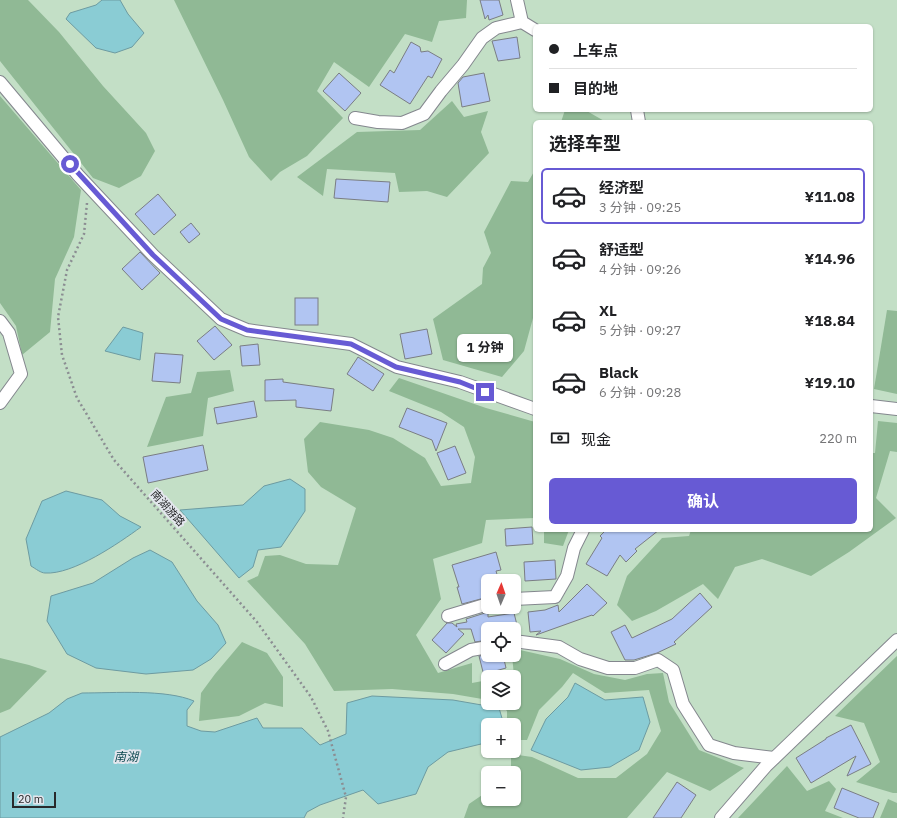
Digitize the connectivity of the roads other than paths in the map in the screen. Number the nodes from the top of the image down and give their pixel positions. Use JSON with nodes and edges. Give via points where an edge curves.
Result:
{"nodes":[{"id":1,"x":517,"y":0,"type":"edge"},
{"id":2,"x":522,"y":22,"type":"junction"},
{"id":3,"x":533,"y":29,"type":"edge"},
{"id":4,"x":0,"y":82,"type":"edge"},
{"id":5,"x":355,"y":118,"type":"dead end"},
{"id":6,"x":0,"y":321,"type":"edge"},
{"id":7,"x":0,"y":403,"type":"edge"},
{"id":8,"x":873,"y":406,"type":"edge"},
{"id":9,"x":533,"y":409,"type":"edge"},
{"id":10,"x":897,"y":409,"type":"edge"},
{"id":11,"x":582,"y":532,"type":"edge"},
{"id":12,"x":521,"y":599,"type":"edge"},
{"id":13,"x":481,"y":606,"type":"edge"},
{"id":14,"x":448,"y":616,"type":"dead end"},
{"id":15,"x":897,"y":640,"type":"edge"},
{"id":16,"x":521,"y":642,"type":"edge"},
{"id":17,"x":481,"y":648,"type":"edge"},
{"id":18,"x":445,"y":664,"type":"dead end"},
{"id":19,"x":774,"y":758,"type":"junction"},
{"id":20,"x":721,"y":818,"type":"edge"}],
"edges":[{"from":1,"to":2,"type":"street"},
{"from":2,"to":3,"type":"street"},
{"from":2,"to":5,"type":"street","via":[[496,28],[482,38],[424,114],[402,123]]},
{"from":4,"to":9,"type":"street","via":[[88,185],[153,255],[221,319],[247,330],[351,344],[396,367],[460,382]]},
{"from":6,"to":7,"type":"street","via":[[8,332],[21,374]]},
{"from":8,"to":10,"type":"street"},
{"from":11,"to":12,"type":"street","via":[[574,548],[567,576],[555,598]]},
{"from":13,"to":14,"type":"street"},
{"from":15,"to":19,"type":"street"},
{"from":16,"to":19,"type":"street","via":[[558,647],[580,659],[608,668],[635,668],[658,660],[673,670],[683,704],[709,745],[734,753]]},
{"from":17,"to":18,"type":"street","via":[[471,650]]},
{"from":19,"to":20,"type":"street"}]}
